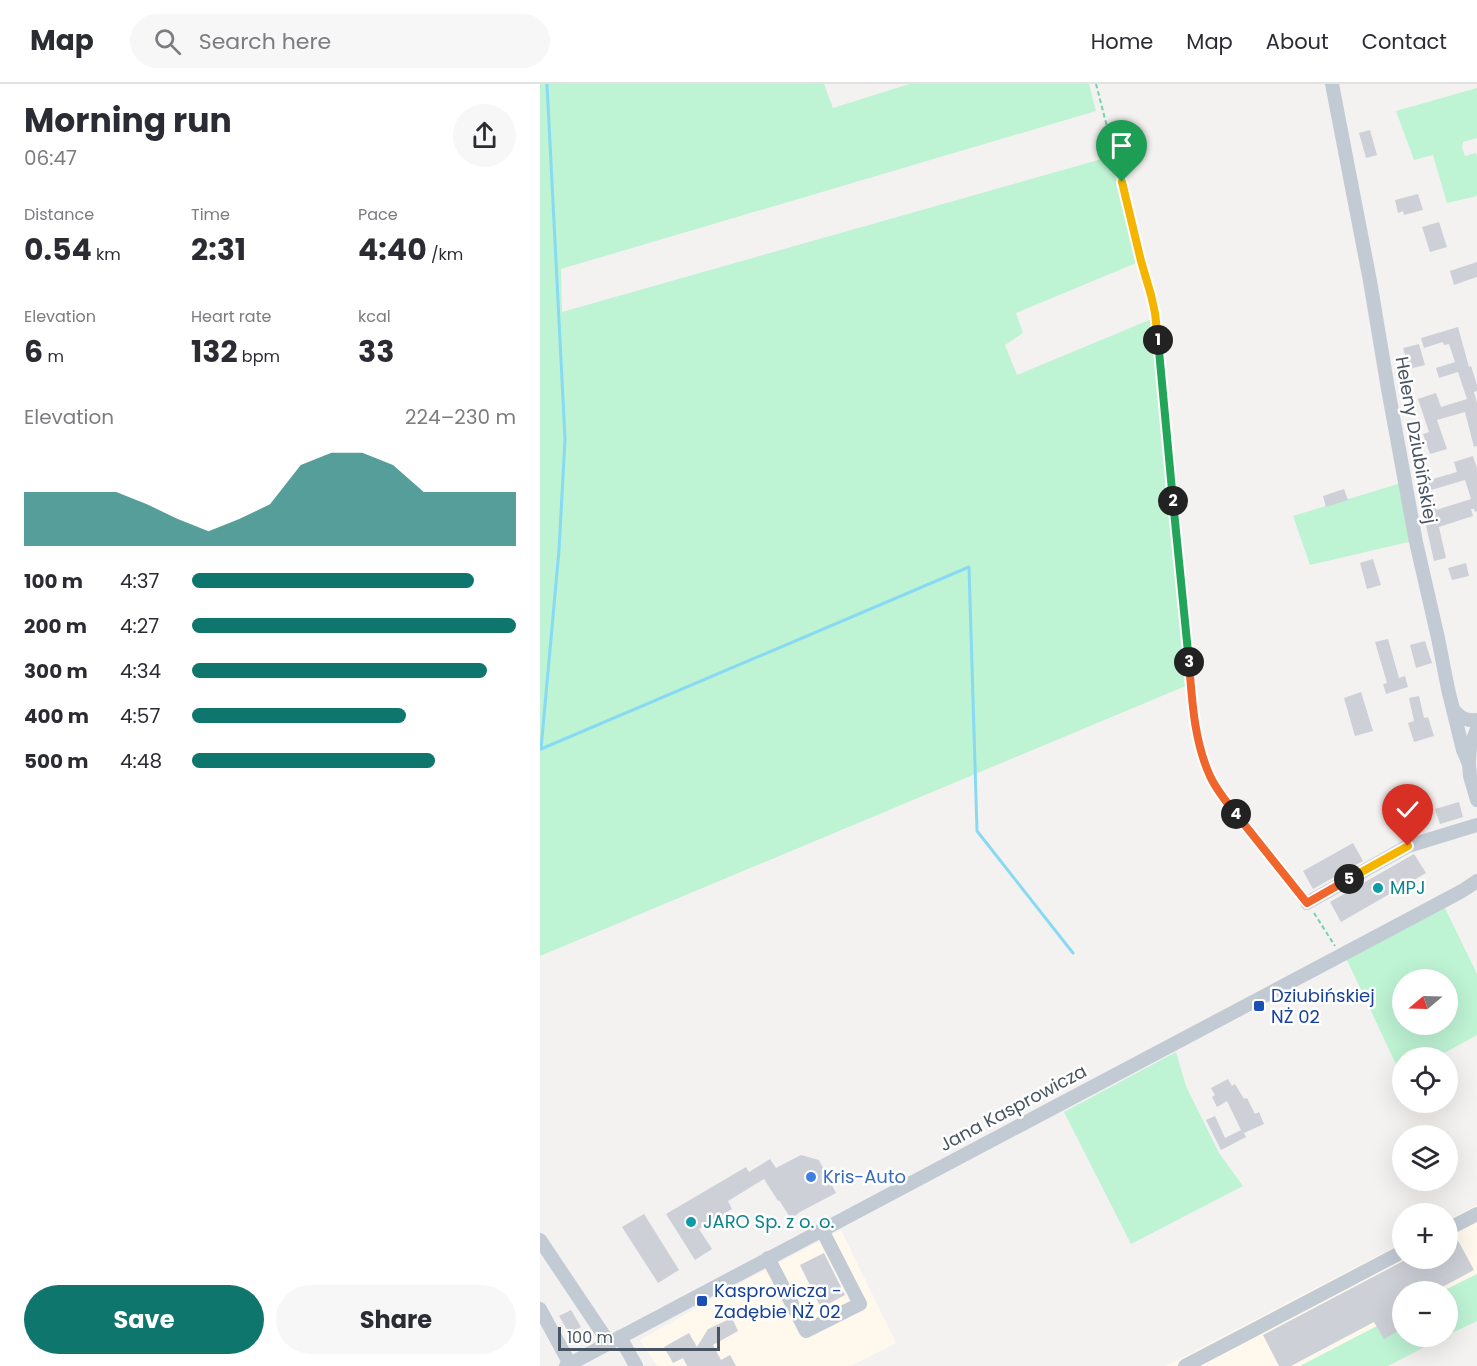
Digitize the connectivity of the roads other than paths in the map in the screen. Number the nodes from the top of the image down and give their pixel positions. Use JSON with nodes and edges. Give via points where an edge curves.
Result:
{"nodes":[{"id":1,"x":1332,"y":84,"type":"edge"},
{"id":2,"x":1453,"y":709,"type":"junction"},
{"id":3,"x":1477,"y":720,"type":"edge"},
{"id":4,"x":1477,"y":729,"type":"edge"},
{"id":5,"x":1469,"y":764,"type":"junction"},
{"id":6,"x":1477,"y":800,"type":"edge"},
{"id":7,"x":1477,"y":825,"type":"edge"},
{"id":8,"x":1477,"y":881,"type":"edge"},
{"id":9,"x":1307,"y":903,"type":"road end"},
{"id":10,"x":1477,"y":1214,"type":"edge"},
{"id":11,"x":1458,"y":1224,"type":"edge"},
{"id":12,"x":822,"y":1230,"type":"junction"},
{"id":13,"x":540,"y":1240,"type":"edge"},
{"id":14,"x":1392,"y":1257,"type":"edge"},
{"id":15,"x":768,"y":1258,"type":"junction"},
{"id":16,"x":540,"y":1309,"type":"edge"},
{"id":17,"x":615,"y":1340,"type":"junction"},
{"id":18,"x":568,"y":1365,"type":"edge"},
{"id":19,"x":636,"y":1366,"type":"edge"},
{"id":20,"x":1185,"y":1366,"type":"edge"}],
"edges":[{"from":1,"to":2,"type":"street","name":"Heleny Dziubińskiej","via":[[1408,498]]},
{"from":2,"to":3,"type":"street","via":[[1462,718]]},
{"from":2,"to":5,"type":"street","name":"Heleny Dziubińskiej"},
{"from":4,"to":5,"type":"street"},
{"from":5,"to":6,"type":"street","name":"Heleny Dziubińskiej"},
{"from":7,"to":9,"type":"street","via":[[1408,846]]},
{"from":8,"to":12,"type":"street","name":"Jana Kasprowicza"},
{"from":10,"to":11,"type":"street"},
{"from":12,"to":15,"type":"street","name":"Jana Kasprowicza"},
{"from":12,"to":15,"type":"street","via":[[860,1304],[806,1331]]},
{"from":13,"to":17,"type":"street"},
{"from":14,"to":20,"type":"street"},
{"from":15,"to":17,"type":"street","name":"Jana Kasprowicza"},
{"from":16,"to":18,"type":"street"},
{"from":17,"to":18,"type":"street","name":"Jana Kasprowicza"},
{"from":17,"to":19,"type":"street"}]}
